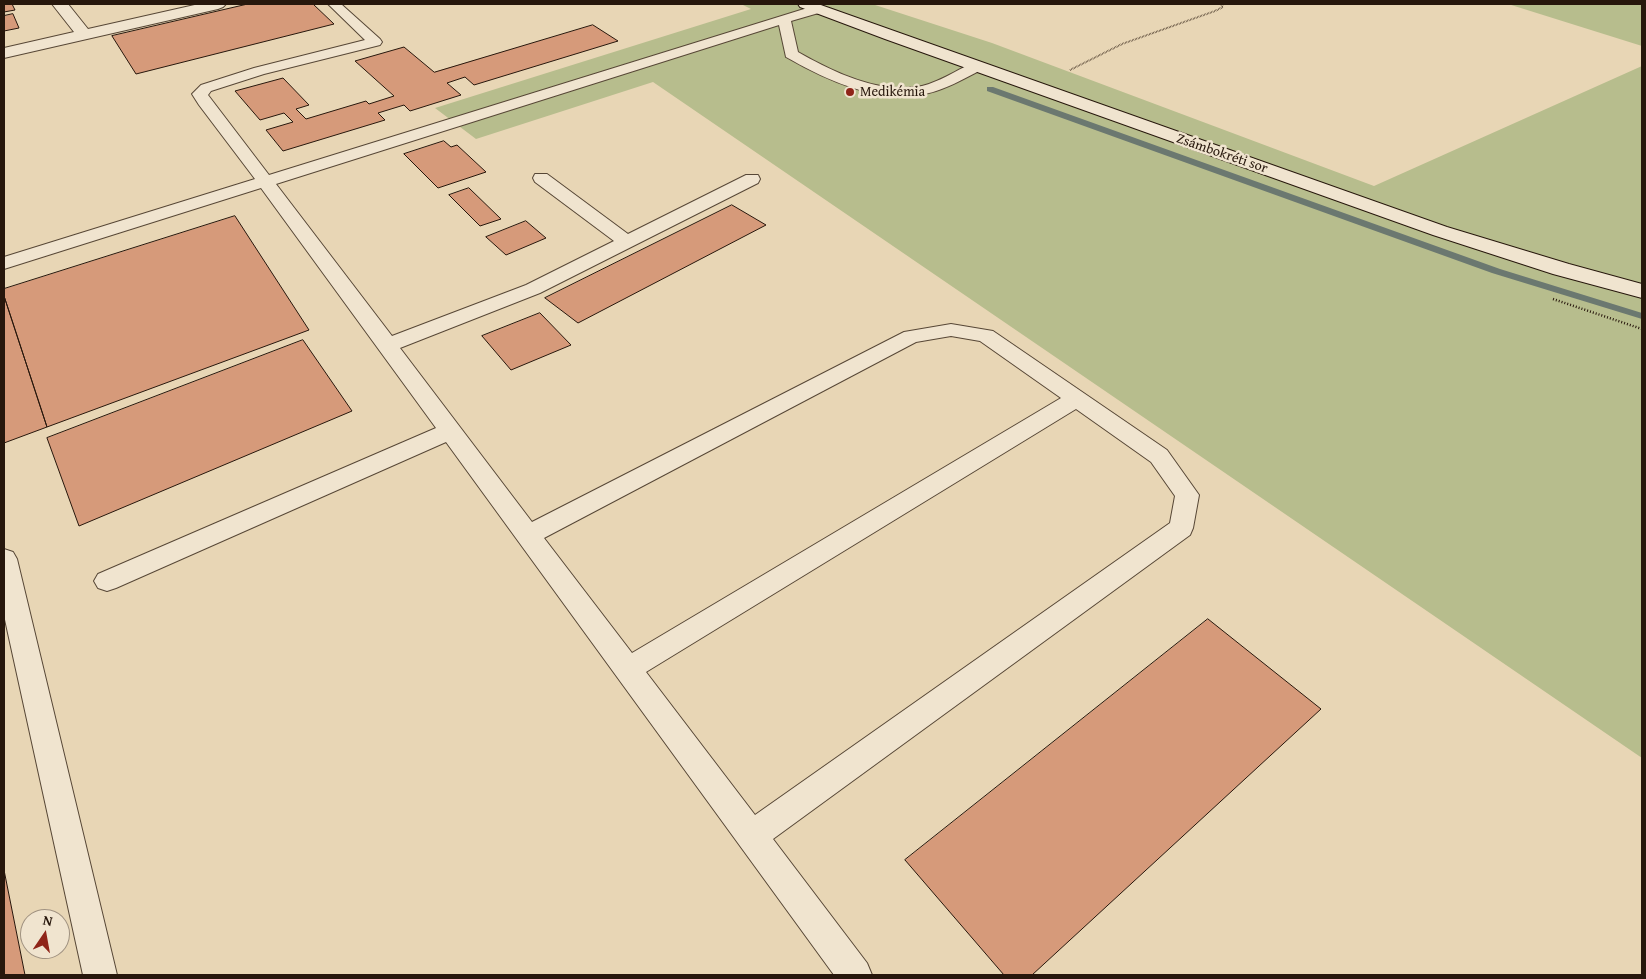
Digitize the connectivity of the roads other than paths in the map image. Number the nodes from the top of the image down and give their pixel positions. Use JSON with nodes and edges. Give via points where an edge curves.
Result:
{"nodes":[{"id":1,"x":60,"y":4,"type":"edge"},
{"id":2,"x":218,"y":4,"type":"edge"},
{"id":3,"x":334,"y":4,"type":"edge"},
{"id":4,"x":811,"y":6,"type":"edge"},
{"id":5,"x":784,"y":18,"type":"junction"},
{"id":6,"x":85,"y":35,"type":"junction"},
{"id":7,"x":4,"y":53,"type":"edge"},
{"id":8,"x":976,"y":67,"type":"junction"},
{"id":9,"x":541,"y":178,"type":"dead end"},
{"id":10,"x":752,"y":179,"type":"dead end"},
{"id":11,"x":265,"y":181,"type":"junction"},
{"id":12,"x":626,"y":242,"type":"junction"},
{"id":13,"x":4,"y":263,"type":"edge"},
{"id":14,"x":1642,"y":291,"type":"edge"},
{"id":15,"x":388,"y":346,"type":"junction"},
{"id":16,"x":1076,"y":398,"type":"junction"},
{"id":17,"x":451,"y":431,"type":"junction"},
{"id":18,"x":528,"y":535,"type":"junction"},
{"id":19,"x":4,"y":559,"type":"edge"},
{"id":20,"x":107,"y":581,"type":"dead end"},
{"id":21,"x":628,"y":669,"type":"junction"},
{"id":22,"x":752,"y":836,"type":"junction"},
{"id":23,"x":100,"y":975,"type":"edge"},
{"id":24,"x":855,"y":975,"type":"edge"}],
"edges":[{"from":1,"to":6,"type":"street"},
{"from":2,"to":6,"type":"street"},
{"from":3,"to":11,"type":"lane","via":[[375,42],[259,71],[206,88],[200,94]]},
{"from":4,"to":5,"type":"lane"},
{"from":4,"to":8,"type":"street","name":"Zsámbokréti sor"},
{"from":5,"to":8,"type":"lane","via":[[791,54],[872,89],[907,93],[923,90]]},
{"from":5,"to":11,"type":"lane"},
{"from":6,"to":7,"type":"street"},
{"from":8,"to":14,"type":"street","name":"Zsámbokréti sor","via":[[1440,231],[1561,270]]},
{"from":9,"to":12,"type":"lane"},
{"from":10,"to":12,"type":"lane"},
{"from":11,"to":13,"type":"lane"},
{"from":11,"to":15,"type":"lane"},
{"from":12,"to":15,"type":"lane","via":[[533,289]]},
{"from":15,"to":17,"type":"lane"},
{"from":16,"to":18,"type":"lane","via":[[986,336],[951,330],[911,337]]},
{"from":16,"to":21,"type":"lane"},
{"from":16,"to":22,"type":"lane","via":[[1159,456],[1187,495],[1181,528]]},
{"from":17,"to":18,"type":"lane"},
{"from":17,"to":20,"type":"lane"},
{"from":18,"to":21,"type":"lane"},
{"from":19,"to":23,"type":"lane"},
{"from":21,"to":22,"type":"lane"},
{"from":22,"to":24,"type":"lane"}]}
